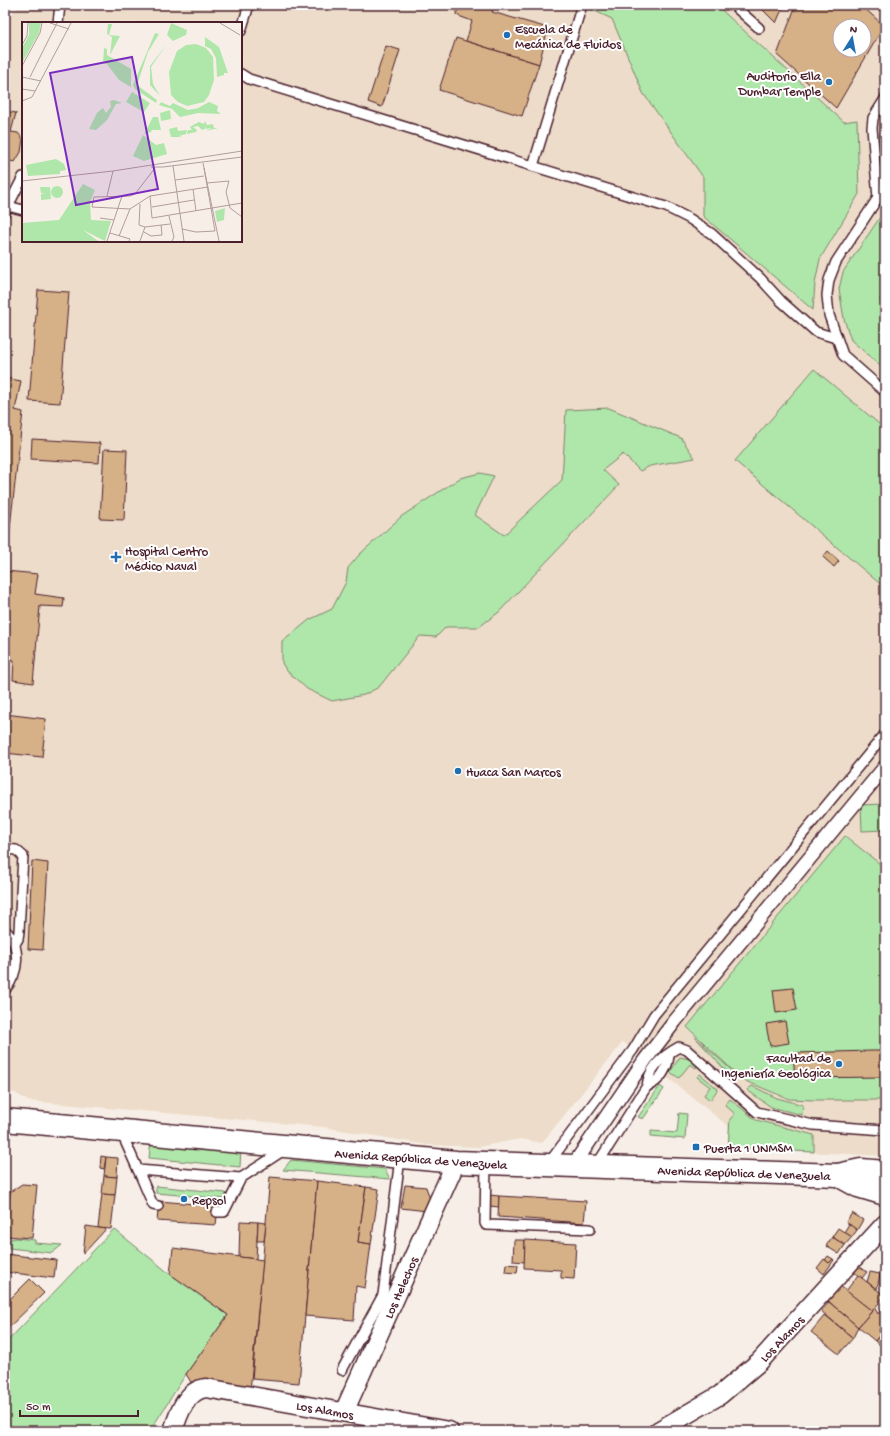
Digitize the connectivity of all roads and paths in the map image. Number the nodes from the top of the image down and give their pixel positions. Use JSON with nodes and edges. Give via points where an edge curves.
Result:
{"nodes":[{"id":1,"x":60,"y":5,"type":"edge"},
{"id":2,"x":249,"y":5,"type":"edge"},
{"id":3,"x":733,"y":5,"type":"edge"},
{"id":4,"x":581,"y":8,"type":"dead end"},
{"id":5,"x":58,"y":22,"type":"edge"},
{"id":6,"x":242,"y":28,"type":"edge"},
{"id":7,"x":759,"y":28,"type":"dead end"},
{"id":8,"x":242,"y":75,"type":"edge"},
{"id":9,"x":885,"y":99,"type":"edge"},
{"id":10,"x":533,"y":166,"type":"junction"},
{"id":11,"x":22,"y":179,"type":"edge"},
{"id":12,"x":885,"y":187,"type":"edge"},
{"id":13,"x":878,"y":198,"type":"junction"},
{"id":14,"x":6,"y":207,"type":"edge"},
{"id":15,"x":22,"y":210,"type":"edge"},
{"id":16,"x":836,"y":338,"type":"junction"},
{"id":17,"x":885,"y":392,"type":"edge"},
{"id":18,"x":885,"y":734,"type":"edge"},
{"id":19,"x":885,"y":768,"type":"edge"},
{"id":20,"x":5,"y":849,"type":"edge"},
{"id":21,"x":5,"y":930,"type":"edge"},
{"id":22,"x":15,"y":944,"type":"junction"},
{"id":23,"x":5,"y":990,"type":"edge"},
{"id":24,"x":5,"y":1120,"type":"edge"},
{"id":25,"x":885,"y":1130,"type":"edge"},
{"id":26,"x":121,"y":1132,"type":"junction"},
{"id":27,"x":288,"y":1147,"type":"junction"},
{"id":28,"x":400,"y":1158,"type":"junction"},
{"id":29,"x":456,"y":1162,"type":"junction"},
{"id":30,"x":486,"y":1163,"type":"junction"},
{"id":31,"x":546,"y":1166,"type":"junction"},
{"id":32,"x":572,"y":1166,"type":"junction"},
{"id":33,"x":595,"y":1167,"type":"junction"},
{"id":34,"x":138,"y":1170,"type":"junction"},
{"id":35,"x":885,"y":1172,"type":"edge"},
{"id":36,"x":838,"y":1175,"type":"junction"},
{"id":37,"x":241,"y":1178,"type":"junction"},
{"id":38,"x":885,"y":1194,"type":"edge"},
{"id":39,"x":158,"y":1206,"type":"dead end"},
{"id":40,"x":217,"y":1212,"type":"dead end"},
{"id":41,"x":885,"y":1224,"type":"edge"},
{"id":42,"x":590,"y":1229,"type":"dead end"},
{"id":43,"x":342,"y":1370,"type":"dead end"},
{"id":44,"x":344,"y":1412,"type":"junction"},
{"id":45,"x":173,"y":1431,"type":"edge"},
{"id":46,"x":449,"y":1431,"type":"edge"},
{"id":47,"x":658,"y":1431,"type":"edge"}],
"edges":[{"from":1,"to":5,"type":"lane"},
{"from":2,"to":6,"type":"lane"},
{"from":3,"to":7,"type":"lane"},
{"from":4,"to":10,"type":"lane"},
{"from":8,"to":10,"type":"lane","via":[[344,109]]},
{"from":9,"to":13,"type":"lane","via":[[873,118],[872,128]]},
{"from":10,"to":16,"type":"lane","via":[[666,207],[690,219],[712,234],[760,278],[781,302],[816,332]]},
{"from":11,"to":14,"type":"lane"},
{"from":12,"to":13,"type":"lane"},
{"from":13,"to":16,"type":"lane","via":[[836,262],[830,280],[829,315]]},
{"from":14,"to":15,"type":"lane"},
{"from":16,"to":17,"type":"lane","via":[[843,355]]},
{"from":18,"to":31,"type":"lane","via":[[654,1015],[633,1050]]},
{"from":19,"to":32,"type":"street","via":[[675,1021]]},
{"from":20,"to":22,"type":"lane","via":[[16,850],[23,856],[19,931]]},
{"from":21,"to":22,"type":"lane"},
{"from":22,"to":23,"type":"lane","via":[[17,954],[14,979]]},
{"from":24,"to":26,"type":"main road","name":"Avenida República de Venezuela"},
{"from":25,"to":33,"type":"lane","via":[[813,1126],[757,1112],[687,1050],[679,1047],[669,1055],[668,1064],[655,1083],[647,1086]]},
{"from":26,"to":27,"type":"main road","name":"Avenida República de Venezuela"},
{"from":26,"to":34,"type":"lane"},
{"from":27,"to":28,"type":"main road","name":"Avenida República de Venezuela"},
{"from":27,"to":37,"type":"lane"},
{"from":28,"to":29,"type":"main road","name":"Avenida República de Venezuela"},
{"from":28,"to":43,"type":"lane","via":[[383,1295]]},
{"from":29,"to":30,"type":"main road","name":"Avenida República de Venezuela"},
{"from":29,"to":44,"type":"street","name":"Los Helechos"},
{"from":30,"to":31,"type":"main road","name":"Avenida República de Venezuela"},
{"from":30,"to":42,"type":"lane","via":[[486,1225]]},
{"from":31,"to":32,"type":"main road","name":"Avenida República de Venezuela"},
{"from":32,"to":33,"type":"main road","name":"Avenida República de Venezuela"},
{"from":33,"to":36,"type":"main road","name":"Avenida República de Venezuela"},
{"from":34,"to":37,"type":"lane"},
{"from":34,"to":39,"type":"lane","via":[[153,1205]]},
{"from":35,"to":36,"type":"main road","name":"Avenida República de Venezuela","via":[[861,1170]]},
{"from":36,"to":38,"type":"main road","name":"Avenida República de Venezuela","via":[[858,1186]]},
{"from":37,"to":40,"type":"lane","via":[[224,1212]]},
{"from":41,"to":47,"type":"street","name":"Los Alamos","via":[[759,1362],[720,1395]]},
{"from":44,"to":45,"type":"street","name":"Los Alamos","via":[[202,1389],[186,1401]]},
{"from":44,"to":46,"type":"street","name":"Los Alamos"}]}
